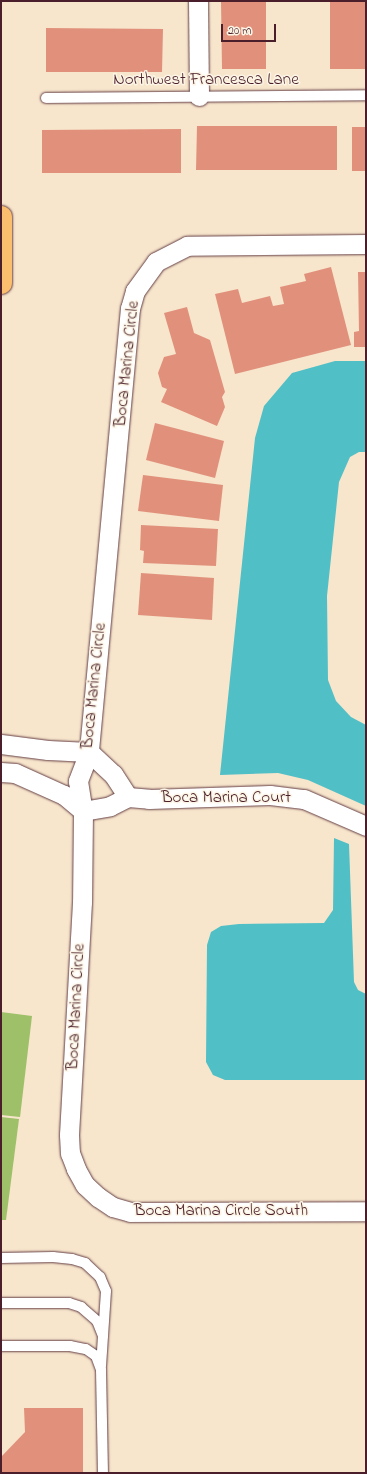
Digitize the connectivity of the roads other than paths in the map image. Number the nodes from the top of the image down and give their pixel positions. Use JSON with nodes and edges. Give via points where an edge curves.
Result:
{"nodes":[{"id":1,"x":198,"y":1,"type":"edge"},
{"id":2,"x":366,"y":95,"type":"edge"},
{"id":3,"x":199,"y":96,"type":"junction"},
{"id":4,"x":46,"y":98,"type":"dead end"},
{"id":5,"x":1,"y":217,"type":"edge"},
{"id":6,"x":366,"y":244,"type":"edge"},
{"id":7,"x":1,"y":269,"type":"edge"},
{"id":8,"x":1,"y":284,"type":"edge"},
{"id":9,"x":1,"y":744,"type":"edge"},
{"id":10,"x":89,"y":752,"type":"junction"},
{"id":11,"x":1,"y":772,"type":"edge"},
{"id":12,"x":128,"y":797,"type":"junction"},
{"id":13,"x":82,"y":811,"type":"junction"},
{"id":14,"x":366,"y":826,"type":"edge"},
{"id":15,"x":85,"y":1185,"type":"joint"},
{"id":16,"x":366,"y":1211,"type":"edge"},
{"id":17,"x":1,"y":1258,"type":"edge"},
{"id":18,"x":1,"y":1303,"type":"edge"},
{"id":19,"x":103,"y":1336,"type":"junction"},
{"id":20,"x":1,"y":1346,"type":"edge"},
{"id":21,"x":101,"y":1370,"type":"junction"},
{"id":22,"x":103,"y":1473,"type":"edge"}],
"edges":[{"from":1,"to":3,"type":"street"},
{"from":2,"to":3,"type":"lane","name":"Northwest Francesca Lane"},
{"from":3,"to":4,"type":"lane","name":"Northwest Francesca Lane"},
{"from":5,"to":7,"type":"main road"},
{"from":6,"to":10,"type":"street","name":"Boca Marina Circle","via":[[187,246],[156,262],[135,291],[130,308]]},
{"from":7,"to":8,"type":"main road"},
{"from":9,"to":10,"type":"street"},
{"from":10,"to":12,"type":"street","via":[[113,774]]},
{"from":10,"to":13,"type":"street","name":"Boca Marina Circle","via":[[78,781]]},
{"from":11,"to":13,"type":"street","via":[[15,773],[64,795]]},
{"from":12,"to":13,"type":"street","name":"Boca Marina Court","via":[[110,806]]},
{"from":12,"to":14,"type":"street","name":"Boca Marina Court","via":[[287,796],[321,805]]},
{"from":13,"to":15,"type":"street","name":"Boca Marina Circle","via":[[82,902],[69,1135],[74,1164]]},
{"from":15,"to":16,"type":"street","name":"Boca Marina Circle South","via":[[113,1207],[130,1212]]},
{"from":17,"to":19,"type":"lane","via":[[53,1257],[85,1263],[100,1277],[106,1291]]},
{"from":18,"to":19,"type":"lane","via":[[69,1302],[81,1307],[97,1321]]},
{"from":19,"to":21,"type":"lane"},
{"from":20,"to":21,"type":"lane","via":[[70,1346],[86,1349],[96,1356]]},
{"from":21,"to":22,"type":"lane"}]}
